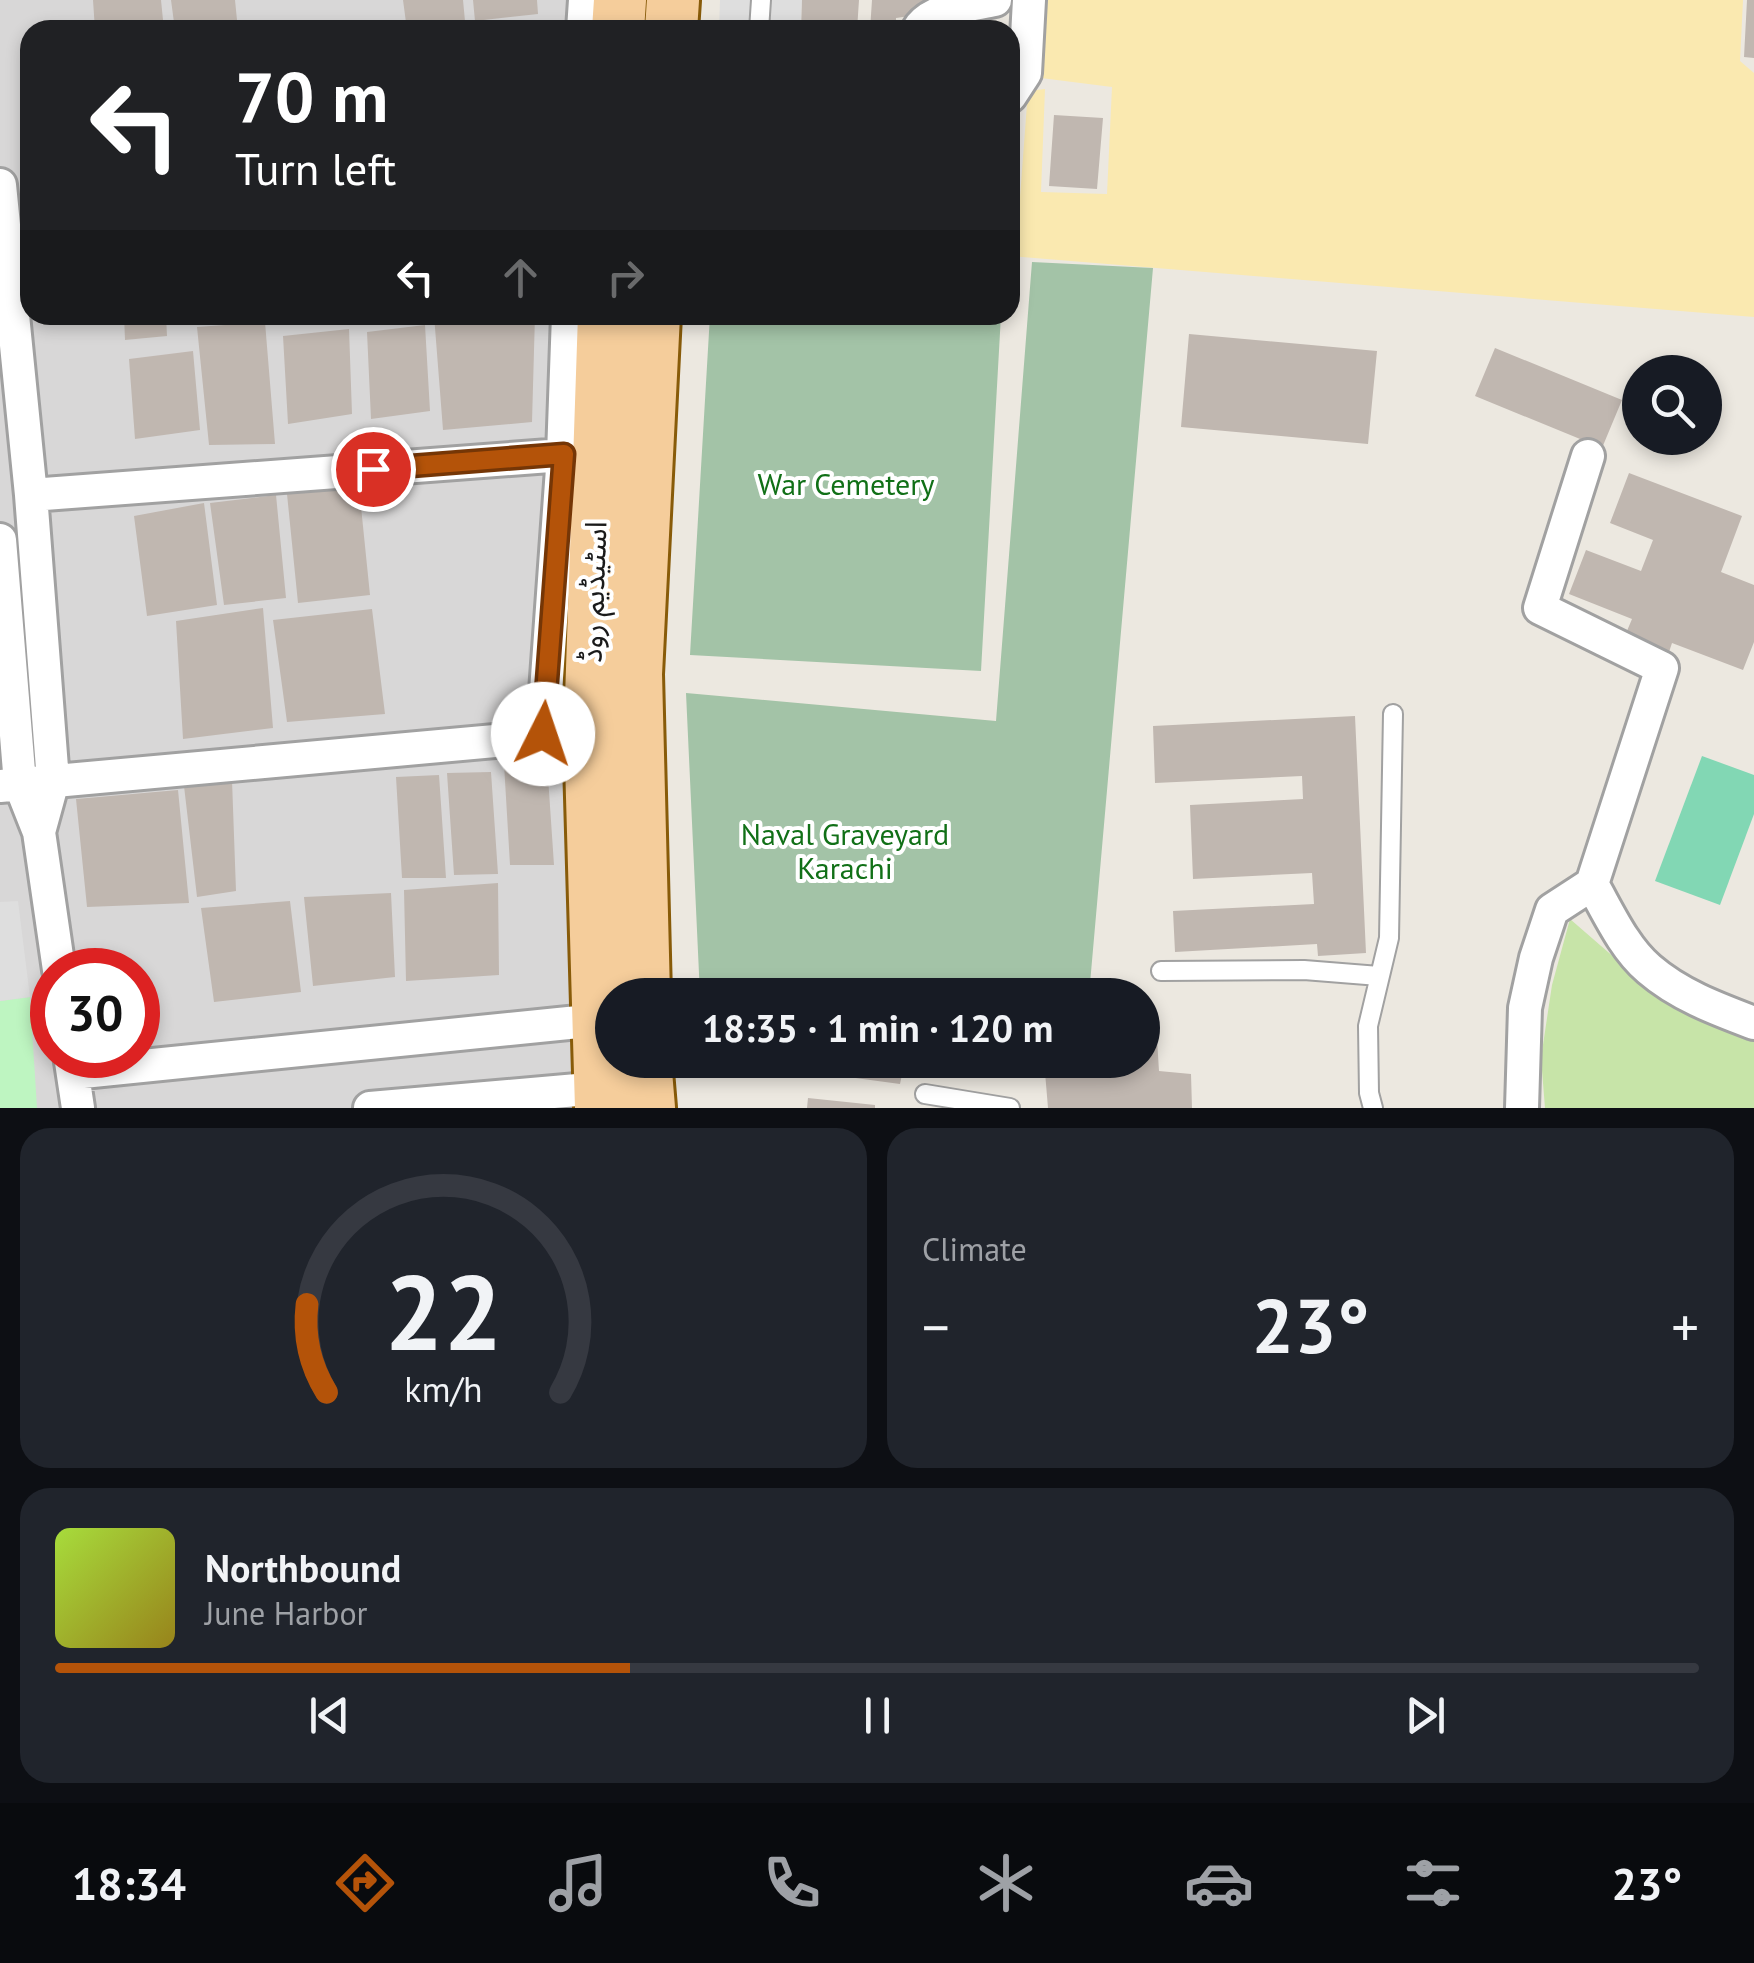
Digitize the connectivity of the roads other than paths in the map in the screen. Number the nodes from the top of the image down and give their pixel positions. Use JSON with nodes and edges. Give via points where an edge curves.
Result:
{"nodes":[{"id":1,"x":996,"y":0,"type":"edge"},
{"id":2,"x":1029,"y":0,"type":"edge"},
{"id":3,"x":928,"y":20,"type":"edge"},
{"id":4,"x":1020,"y":81,"type":"edge"},
{"id":5,"x":8,"y":207,"type":"edge"},
{"id":6,"x":568,"y":325,"type":"edge"},
{"id":7,"x":604,"y":325,"type":"edge"},
{"id":8,"x":653,"y":325,"type":"edge"},
{"id":9,"x":564,"y":454,"type":"junction"},
{"id":10,"x":1588,"y":456,"type":"dead end"},
{"id":11,"x":31,"y":495,"type":"junction"},
{"id":12,"x":0,"y":540,"type":"edge"},
{"id":13,"x":1392,"y":714,"type":"dead end"},
{"id":14,"x":24,"y":784,"type":"edge"},
{"id":15,"x":1592,"y":884,"type":"junction"},
{"id":16,"x":55,"y":948,"type":"edge"},
{"id":17,"x":1161,"y":971,"type":"dead end"},
{"id":18,"x":1380,"y":976,"type":"junction"},
{"id":19,"x":597,"y":978,"type":"edge"},
{"id":20,"x":644,"y":978,"type":"edge"},
{"id":21,"x":595,"y":1020,"type":"edge"},
{"id":22,"x":1754,"y":1023,"type":"edge"},
{"id":23,"x":160,"y":1057,"type":"edge"},
{"id":24,"x":74,"y":1078,"type":"edge"},
{"id":25,"x":647,"y":1078,"type":"edge"},
{"id":26,"x":925,"y":1094,"type":"dead end"},
{"id":27,"x":600,"y":1098,"type":"edge"},
{"id":28,"x":78,"y":1108,"type":"edge"},
{"id":29,"x":370,"y":1108,"type":"edge"},
{"id":30,"x":649,"y":1108,"type":"edge"},
{"id":31,"x":1010,"y":1108,"type":"edge"},
{"id":32,"x":1373,"y":1108,"type":"edge"},
{"id":33,"x":1522,"y":1108,"type":"edge"}],
"edges":[{"from":1,"to":3,"type":"street"},
{"from":2,"to":4,"type":"street"},
{"from":5,"to":11,"type":"street"},
{"from":6,"to":9,"type":"street"},
{"from":7,"to":19,"type":"main road","name":"اسٹیڈیم روڈ","via":[[590,728]]},
{"from":8,"to":20,"type":"main road","name":"اسٹیڈیم روڈ","via":[[636,674]]},
{"from":9,"to":11,"type":"street"},
{"from":9,"to":14,"type":"street","via":[[539,737]]},
{"from":10,"to":15,"type":"street","via":[[1540,608],[1662,668]]},
{"from":11,"to":14,"type":"street"},
{"from":12,"to":14,"type":"street"},
{"from":13,"to":18,"type":"lane","via":[[1390,938]]},
{"from":14,"to":16,"type":"street","via":[[39,832]]},
{"from":15,"to":22,"type":"street","via":[[1648,968],[1698,1001]]},
{"from":15,"to":33,"type":"street","via":[[1552,910],[1536,958],[1525,1008]]},
{"from":17,"to":18,"type":"lane"},
{"from":18,"to":32,"type":"lane","via":[[1368,1026]]},
{"from":21,"to":23,"type":"street"},
{"from":24,"to":28,"type":"street"},
{"from":25,"to":30,"type":"main road"},
{"from":26,"to":31,"type":"lane"},
{"from":27,"to":29,"type":"street"}]}
